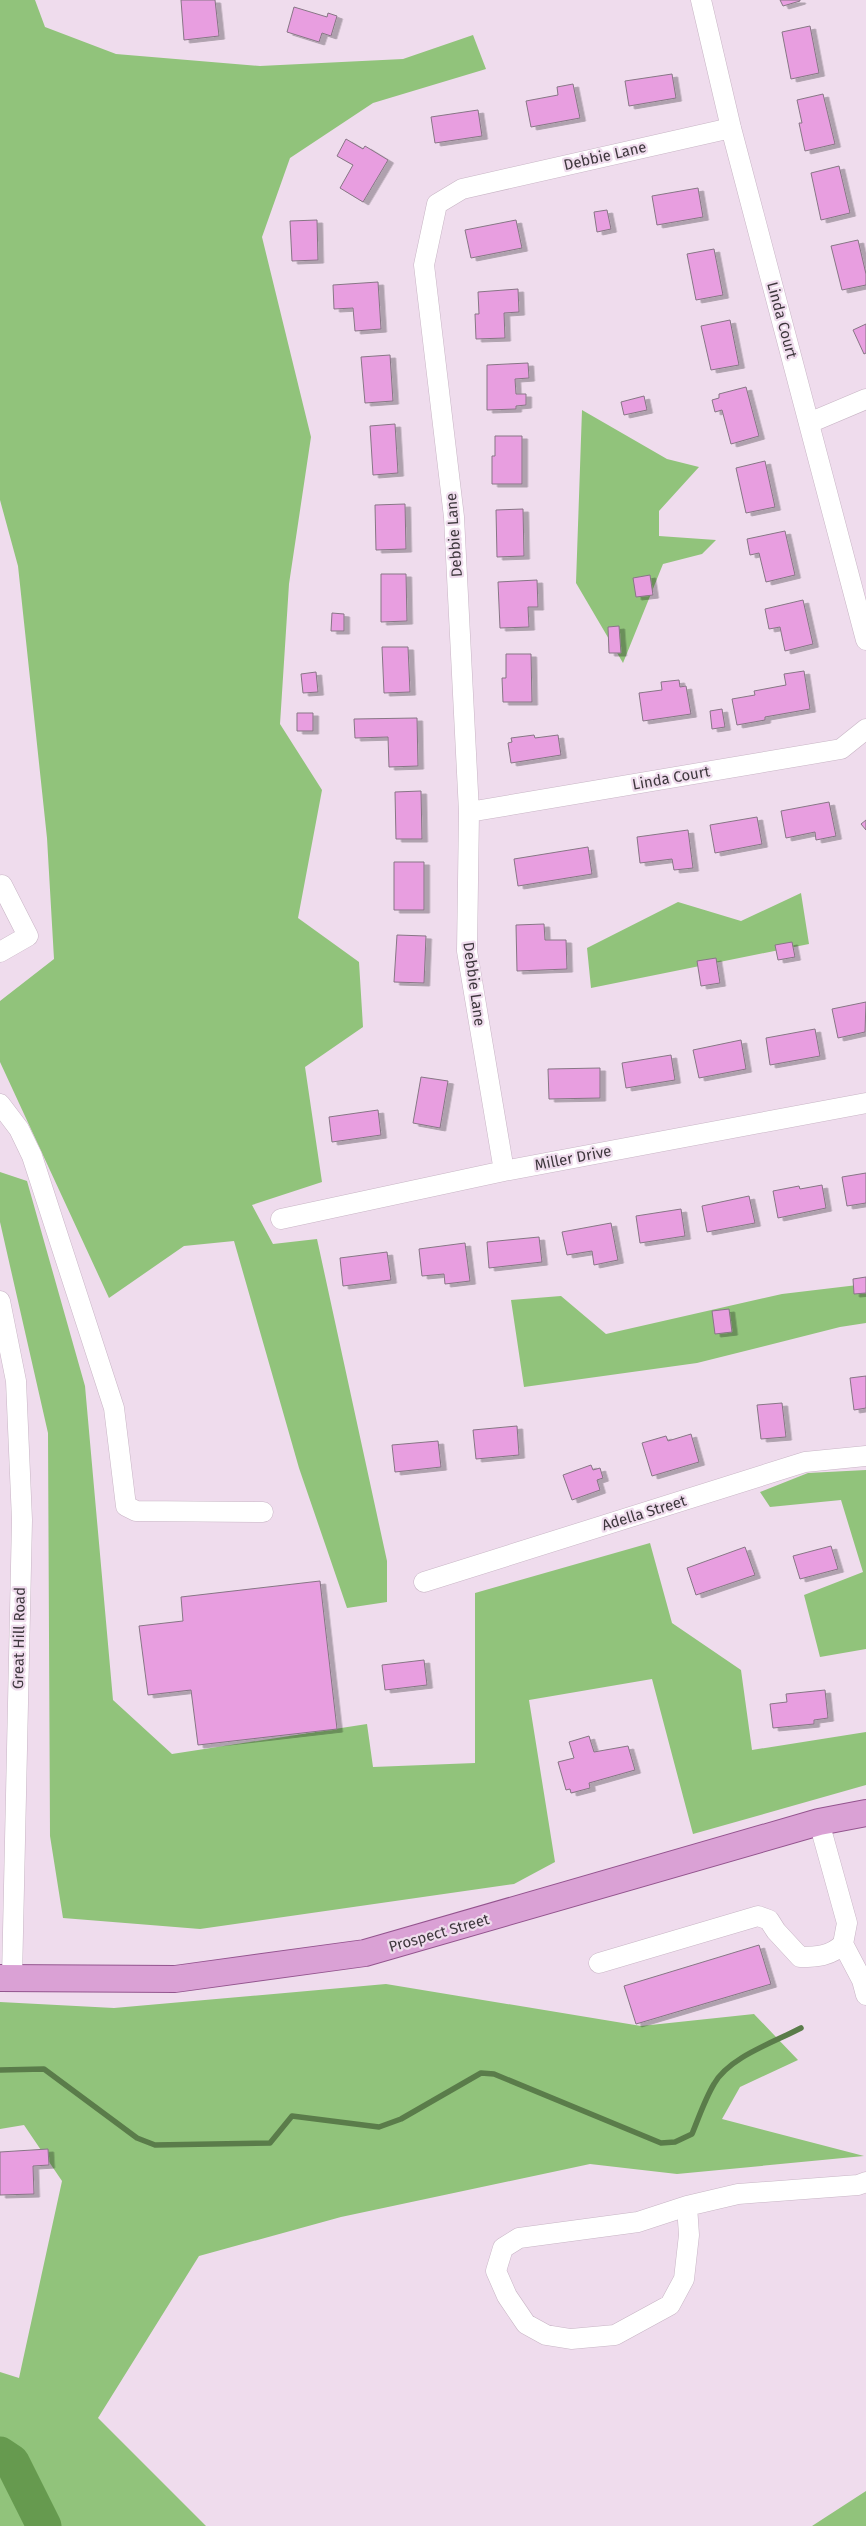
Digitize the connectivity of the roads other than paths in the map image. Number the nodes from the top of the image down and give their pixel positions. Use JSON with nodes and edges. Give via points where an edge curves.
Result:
{"nodes":[{"id":1,"x":700,"y":0,"type":"edge"},
{"id":2,"x":731,"y":128,"type":"junction"},
{"id":3,"x":866,"y":399,"type":"edge"},
{"id":4,"x":809,"y":422,"type":"junction"},
{"id":5,"x":866,"y":640,"type":"edge"},
{"id":6,"x":866,"y":729,"type":"edge"},
{"id":7,"x":469,"y":812,"type":"junction"},
{"id":8,"x":0,"y":886,"type":"edge"},
{"id":9,"x":0,"y":952,"type":"edge"},
{"id":10,"x":866,"y":1103,"type":"edge"},
{"id":11,"x":0,"y":1104,"type":"edge"},
{"id":12,"x":504,"y":1171,"type":"junction"},
{"id":13,"x":281,"y":1219,"type":"dead end"},
{"id":14,"x":0,"y":1301,"type":"edge"},
{"id":15,"x":5,"y":1353,"type":"edge"},
{"id":16,"x":866,"y":1456,"type":"edge"},
{"id":17,"x":262,"y":1512,"type":"dead end"},
{"id":18,"x":424,"y":1582,"type":"dead end"},
{"id":19,"x":866,"y":1813,"type":"edge"},
{"id":20,"x":819,"y":1822,"type":"junction"},
{"id":21,"x":843,"y":1944,"type":"junction"},
{"id":22,"x":599,"y":1963,"type":"dead end"},
{"id":23,"x":6,"y":1978,"type":"edge"},
{"id":24,"x":866,"y":1994,"type":"edge"},
{"id":25,"x":866,"y":2182,"type":"edge"},
{"id":26,"x":687,"y":2206,"type":"junction"}],
"edges":[{"from":1,"to":2,"type":"street","name":"Linda Court"},
{"from":2,"to":4,"type":"street","name":"Linda Court"},
{"from":2,"to":7,"type":"street","name":"Debbie Lane","via":[[462,189],[437,204],[424,265],[454,517]]},
{"from":3,"to":4,"type":"street"},
{"from":4,"to":5,"type":"street","name":"Linda Court"},
{"from":6,"to":7,"type":"street","name":"Linda Court","via":[[841,749]]},
{"from":7,"to":12,"type":"street","name":"Debbie Lane","via":[[467,951]]},
{"from":8,"to":9,"type":"street","via":[[28,936]]},
{"from":10,"to":12,"type":"street","name":"Miller Drive"},
{"from":11,"to":17,"type":"street","via":[[19,1129],[32,1156],[114,1408],[126,1506],[136,1511]]},
{"from":12,"to":13,"type":"street","name":"Miller Drive"},
{"from":14,"to":15,"type":"street","name":"Great Hill Road"},
{"from":15,"to":23,"type":"street","name":"Great Hill Road","via":[[18,1411],[22,1520]]},
{"from":16,"to":18,"type":"street","name":"Adella Street","via":[[806,1462]]},
{"from":19,"to":20,"type":"main road","name":"Prospect Street"},
{"from":20,"to":21,"type":"street","via":[[846,1923]]},
{"from":20,"to":23,"type":"main road","name":"Prospect Street","via":[[365,1953],[175,1979]]},
{"from":21,"to":22,"type":"street","via":[[836,1951],[816,1957],[800,1957],[769,1920],[758,1916]]},
{"from":21,"to":24,"type":"street"},
{"from":25,"to":26,"type":"street","via":[[738,2194]]},
{"from":26,"to":26,"type":"street","via":[[638,2222],[519,2238],[503,2248],[496,2271],[526,2324],[546,2335],[571,2339],[615,2335],[670,2305],[684,2279],[689,2235]]}]}
